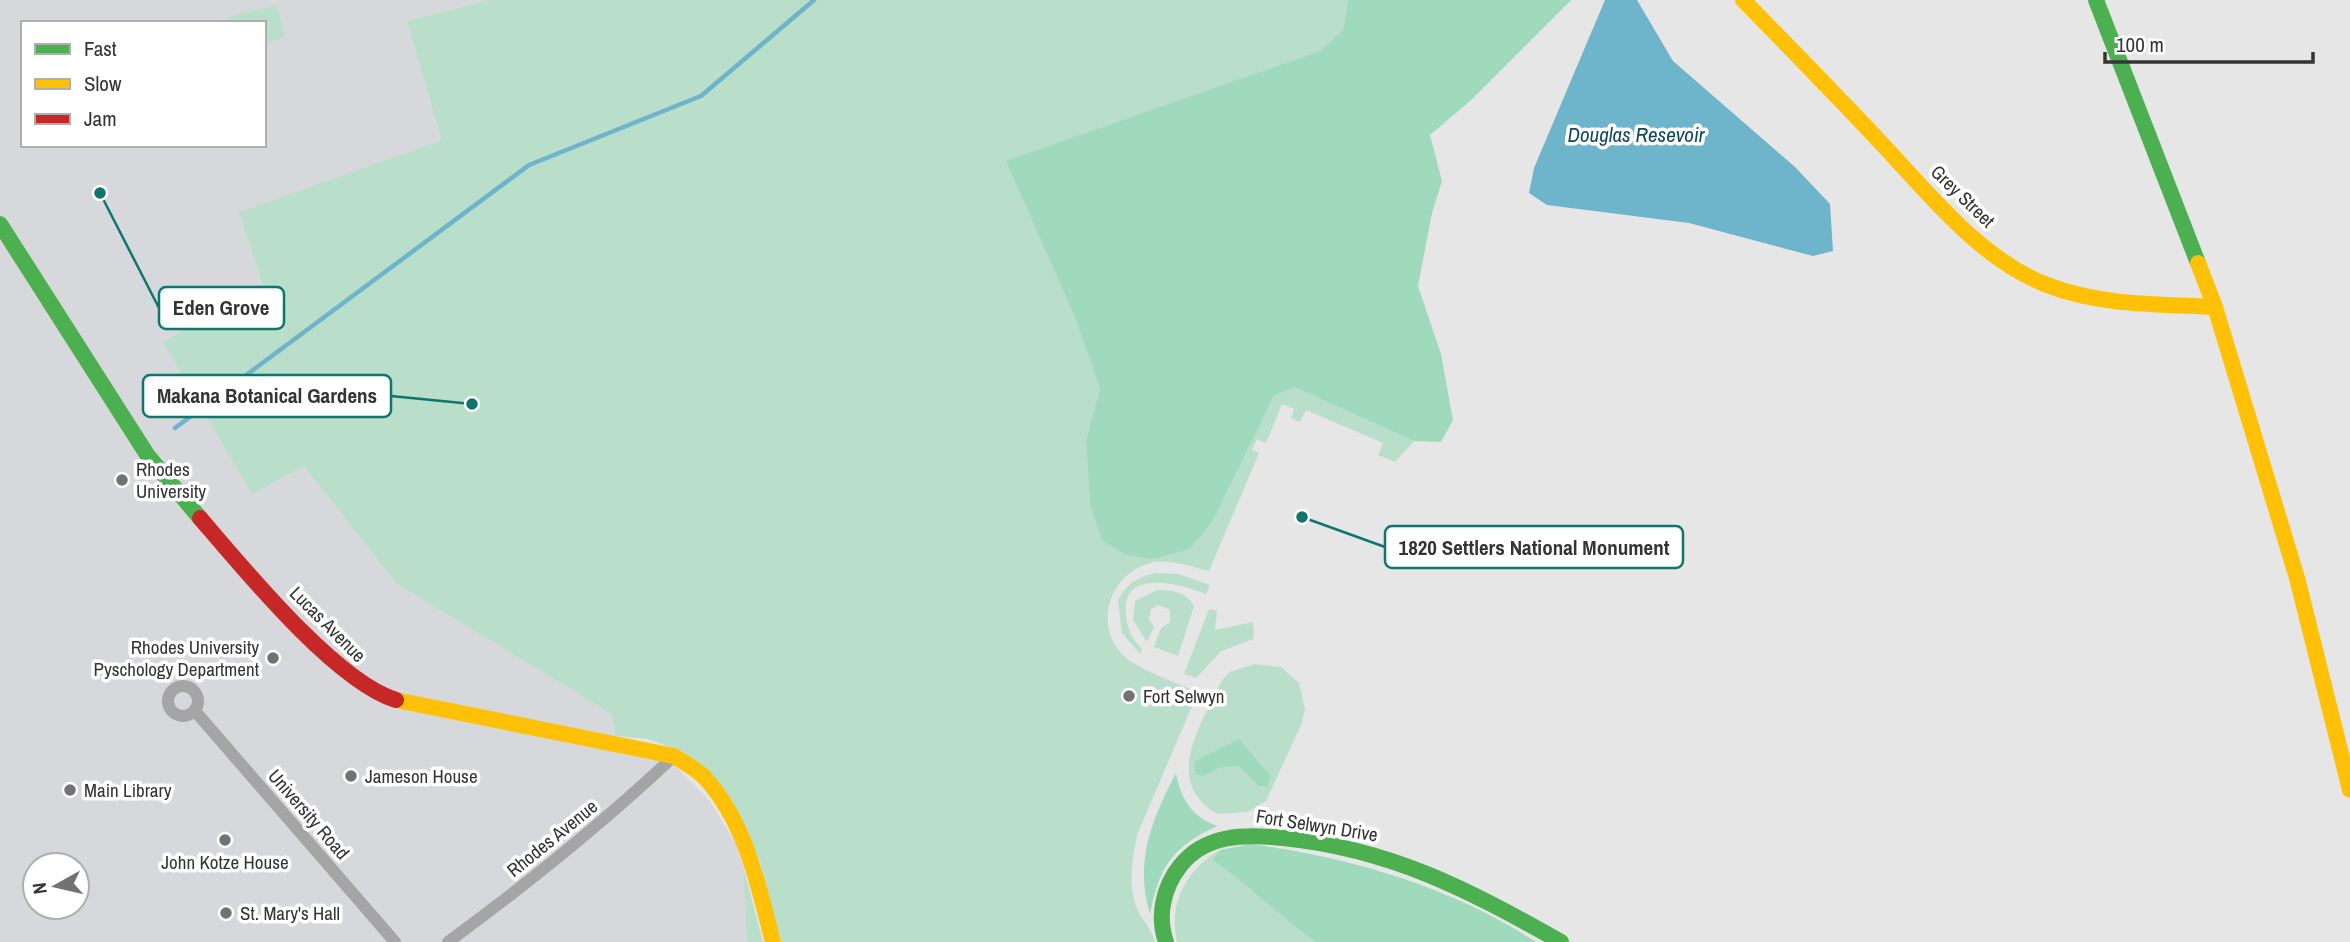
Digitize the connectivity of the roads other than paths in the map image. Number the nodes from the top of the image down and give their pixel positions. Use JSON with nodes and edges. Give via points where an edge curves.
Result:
{"nodes":[{"id":1,"x":1742,"y":0,"type":"edge"},
{"id":2,"x":2096,"y":0,"type":"edge"},
{"id":3,"x":0,"y":224,"type":"edge"},
{"id":4,"x":2215,"y":307,"type":"junction"},
{"id":5,"x":195,"y":712,"type":"dead end"},
{"id":6,"x":674,"y":756,"type":"junction"},
{"id":7,"x":2350,"y":790,"type":"edge"},
{"id":8,"x":394,"y":942,"type":"edge"},
{"id":9,"x":448,"y":942,"type":"edge"},
{"id":10,"x":773,"y":942,"type":"edge"},
{"id":11,"x":1166,"y":942,"type":"edge"},
{"id":12,"x":1561,"y":942,"type":"edge"}],
"edges":[{"from":1,"to":4,"type":"main road","name":"Grey Street","via":[[1952,217],[1994,254],[2071,293]]},
{"from":2,"to":4,"type":"main road"},
{"from":3,"to":6,"type":"main road","name":"Lucas Avenue","via":[[148,456],[250,576],[358,682],[418,707]]},
{"from":4,"to":7,"type":"main road","via":[[2297,578]]},
{"from":5,"to":8,"type":"street","name":"University Road"},
{"from":6,"to":9,"type":"street","name":"Rhodes Avenue","via":[[538,876]]},
{"from":6,"to":10,"type":"main road","name":"Lucas Avenue","via":[[704,776],[730,812],[752,862]]},
{"from":11,"to":12,"type":"main road","name":"Fort Selwyn Drive","via":[[1162,915],[1169,883],[1194,852],[1230,835],[1367,851],[1488,900]]}]}
